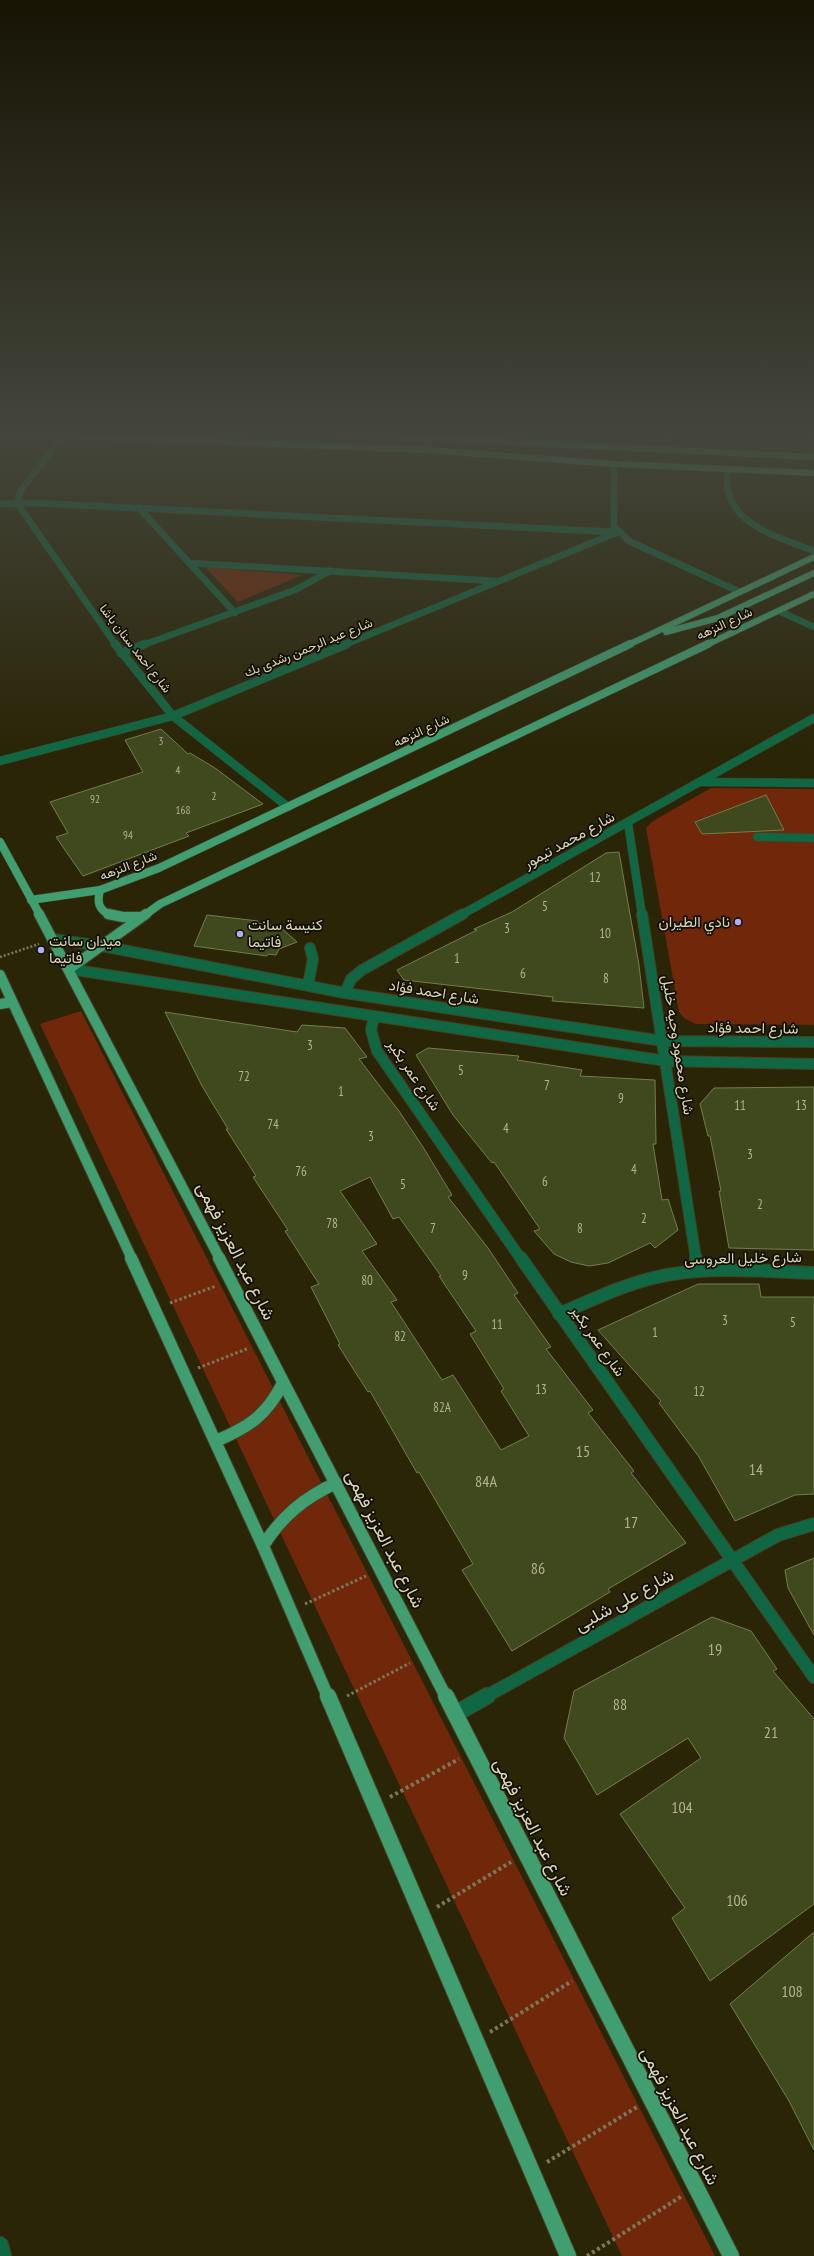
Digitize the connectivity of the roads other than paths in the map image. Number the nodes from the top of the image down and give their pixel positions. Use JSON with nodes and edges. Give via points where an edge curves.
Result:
{"nodes":[{"id":1,"x":41,"y":538,"type":"edge"},
{"id":2,"x":166,"y":538,"type":"edge"},
{"id":3,"x":603,"y":538,"type":"edge"},
{"id":4,"x":626,"y":538,"type":"edge"},
{"id":5,"x":783,"y":538,"type":"edge"},
{"id":6,"x":814,"y":551,"type":"edge"},
{"id":7,"x":814,"y":557,"type":"edge"},
{"id":8,"x":189,"y":563,"type":"junction"},
{"id":9,"x":330,"y":571,"type":"junction"},
{"id":10,"x":814,"y":573,"type":"edge"},
{"id":11,"x":499,"y":581,"type":"junction"},
{"id":12,"x":740,"y":592,"type":"junction"},
{"id":13,"x":814,"y":594,"type":"edge"},
{"id":14,"x":779,"y":611,"type":"junction"},
{"id":15,"x":235,"y":613,"type":"junction"},
{"id":16,"x":814,"y":627,"type":"edge"},
{"id":17,"x":648,"y":636,"type":"junction"},
{"id":18,"x":121,"y":653,"type":"junction"},
{"id":19,"x":173,"y":716,"type":"junction"},
{"id":20,"x":814,"y":718,"type":"edge"},
{"id":21,"x":0,"y":761,"type":"edge"},
{"id":22,"x":700,"y":782,"type":"junction"},
{"id":23,"x":814,"y":783,"type":"edge"},
{"id":24,"x":288,"y":807,"type":"junction"},
{"id":25,"x":628,"y":823,"type":"junction"},
{"id":26,"x":757,"y":837,"type":"dead end"},
{"id":27,"x":813,"y":839,"type":"edge"},
{"id":28,"x":0,"y":842,"type":"edge"},
{"id":29,"x":100,"y":890,"type":"junction"},
{"id":30,"x":31,"y":900,"type":"junction"},
{"id":31,"x":139,"y":917,"type":"junction"},
{"id":32,"x":52,"y":939,"type":"junction"},
{"id":33,"x":102,"y":946,"type":"junction"},
{"id":34,"x":310,"y":948,"type":"dead end"},
{"id":35,"x":69,"y":969,"type":"junction"},
{"id":36,"x":0,"y":975,"type":"edge"},
{"id":37,"x":308,"y":985,"type":"junction"},
{"id":38,"x":345,"y":993,"type":"junction"},
{"id":39,"x":6,"y":1003,"type":"edge"},
{"id":40,"x":374,"y":1017,"type":"junction"},
{"id":41,"x":663,"y":1041,"type":"junction"},
{"id":42,"x":814,"y":1042,"type":"edge"},
{"id":43,"x":666,"y":1061,"type":"junction"},
{"id":44,"x":814,"y":1064,"type":"edge"},
{"id":45,"x":698,"y":1271,"type":"junction"},
{"id":46,"x":814,"y":1273,"type":"edge"},
{"id":47,"x":559,"y":1314,"type":"junction"},
{"id":48,"x":283,"y":1383,"type":"junction"},
{"id":49,"x":216,"y":1441,"type":"junction"},
{"id":50,"x":336,"y":1483,"type":"junction"},
{"id":51,"x":814,"y":1524,"type":"edge"},
{"id":52,"x":263,"y":1546,"type":"junction"},
{"id":53,"x":731,"y":1561,"type":"junction"},
{"id":54,"x":814,"y":1677,"type":"edge"},
{"id":55,"x":455,"y":1714,"type":"junction"},
{"id":56,"x":0,"y":2245,"type":"edge"},
{"id":57,"x":3,"y":2256,"type":"edge"},
{"id":58,"x":568,"y":2256,"type":"edge"},
{"id":59,"x":731,"y":2256,"type":"edge"}],
"edges":[{"from":1,"to":18,"type":"street","name":"شارع احمد سنان باشا"},
{"from":2,"to":8,"type":"street"},
{"from":3,"to":11,"type":"street","name":"شارع عبد الرحمن رشدى بك"},
{"from":4,"to":12,"type":"street"},
{"from":5,"to":6,"type":"street"},
{"from":7,"to":12,"type":"main road","name":"شارع النزهه"},
{"from":8,"to":9,"type":"street"},
{"from":8,"to":15,"type":"street"},
{"from":9,"to":11,"type":"street"},
{"from":9,"to":15,"type":"street","via":[[295,590]]},
{"from":10,"to":17,"type":"main road","via":[[718,618]]},
{"from":11,"to":19,"type":"street","name":"شارع عبد الرحمن رشدى بك"},
{"from":12,"to":17,"type":"main road","name":"شارع النزهه"},
{"from":13,"to":14,"type":"main road","name":"شارع النزهه"},
{"from":14,"to":16,"type":"street"},
{"from":14,"to":31,"type":"main road","name":"شارع النزهه","via":[[186,891]]},
{"from":15,"to":18,"type":"street"},
{"from":17,"to":24,"type":"main road","name":"شارع النزهه"},
{"from":18,"to":19,"type":"street","name":"شارع احمد سنان باشا"},
{"from":19,"to":21,"type":"street","name":"شارع عبد الرحمن رشدى بك"},
{"from":19,"to":24,"type":"street","name":"شارع احمد سنان باشا"},
{"from":20,"to":22,"type":"street","name":"شارع محمد تيمور"},
{"from":22,"to":23,"type":"street"},
{"from":22,"to":25,"type":"street","name":"شارع محمد تيمور"},
{"from":24,"to":29,"type":"main road","name":"شارع النزهه","via":[[159,868]]},
{"from":25,"to":38,"type":"street","name":"شارع محمد تيمور","via":[[362,970],[347,984]]},
{"from":25,"to":41,"type":"street","name":"شارع محمود وجيه خليل"},
{"from":26,"to":27,"type":"street"},
{"from":28,"to":30,"type":"main road","name":"شارع عبد العزيز فهمى"},
{"from":29,"to":30,"type":"main road","name":"شارع النزهه"},
{"from":29,"to":31,"type":"main road","via":[[98,906],[105,913],[115,917]]},
{"from":30,"to":32,"type":"main road","name":"شارع عبد العزيز فهمى"},
{"from":31,"to":33,"type":"main road","name":"شارع النزهه"},
{"from":32,"to":33,"type":"street","name":"شارع احمد فؤاد"},
{"from":32,"to":35,"type":"main road","name":"شارع عبد العزيز فهمى"},
{"from":33,"to":35,"type":"main road","name":"شارع النزهه"},
{"from":33,"to":37,"type":"street","name":"شارع احمد فؤاد"},
{"from":34,"to":37,"type":"street","via":[[313,960]]},
{"from":35,"to":40,"type":"street"},
{"from":35,"to":48,"type":"main road","name":"شارع عبد العزيز فهمى"},
{"from":36,"to":39,"type":"main road"},
{"from":37,"to":38,"type":"street","name":"شارع احمد فؤاد"},
{"from":38,"to":41,"type":"street","name":"شارع احمد فؤاد"},
{"from":39,"to":49,"type":"main road","via":[[155,1309]]},
{"from":40,"to":43,"type":"street"},
{"from":40,"to":47,"type":"street","name":"شارع عمر بكير","via":[[371,1030],[377,1051]]},
{"from":41,"to":42,"type":"street","name":"شارع احمد فؤاد"},
{"from":41,"to":43,"type":"street","name":"شارع محمود وجيه خليل"},
{"from":43,"to":44,"type":"street"},
{"from":43,"to":45,"type":"street","name":"شارع محمود وجيه خليل"},
{"from":45,"to":46,"type":"street","name":"شارع خليل العروسى"},
{"from":45,"to":47,"type":"street","name":"شارع خليل العروسى","via":[[636,1283]]},
{"from":47,"to":53,"type":"street","name":"شارع عمر بكير"},
{"from":48,"to":49,"type":"main road","via":[[274,1402],[259,1419],[238,1432]]},
{"from":48,"to":50,"type":"main road","name":"شارع عبد العزيز فهمى"},
{"from":49,"to":52,"type":"main road"},
{"from":50,"to":52,"type":"main road","via":[[293,1507],[276,1525]]},
{"from":50,"to":55,"type":"main road","name":"شارع عبد العزيز فهمى"},
{"from":51,"to":53,"type":"street","name":"شارع على شلبى","via":[[778,1535]]},
{"from":52,"to":58,"type":"main road"},
{"from":53,"to":54,"type":"street","name":"شارع عمر بكير"},
{"from":53,"to":55,"type":"street","name":"شارع على شلبى"},
{"from":55,"to":59,"type":"main road","name":"شارع عبد العزيز فهمى"},
{"from":56,"to":57,"type":"street"}]}
